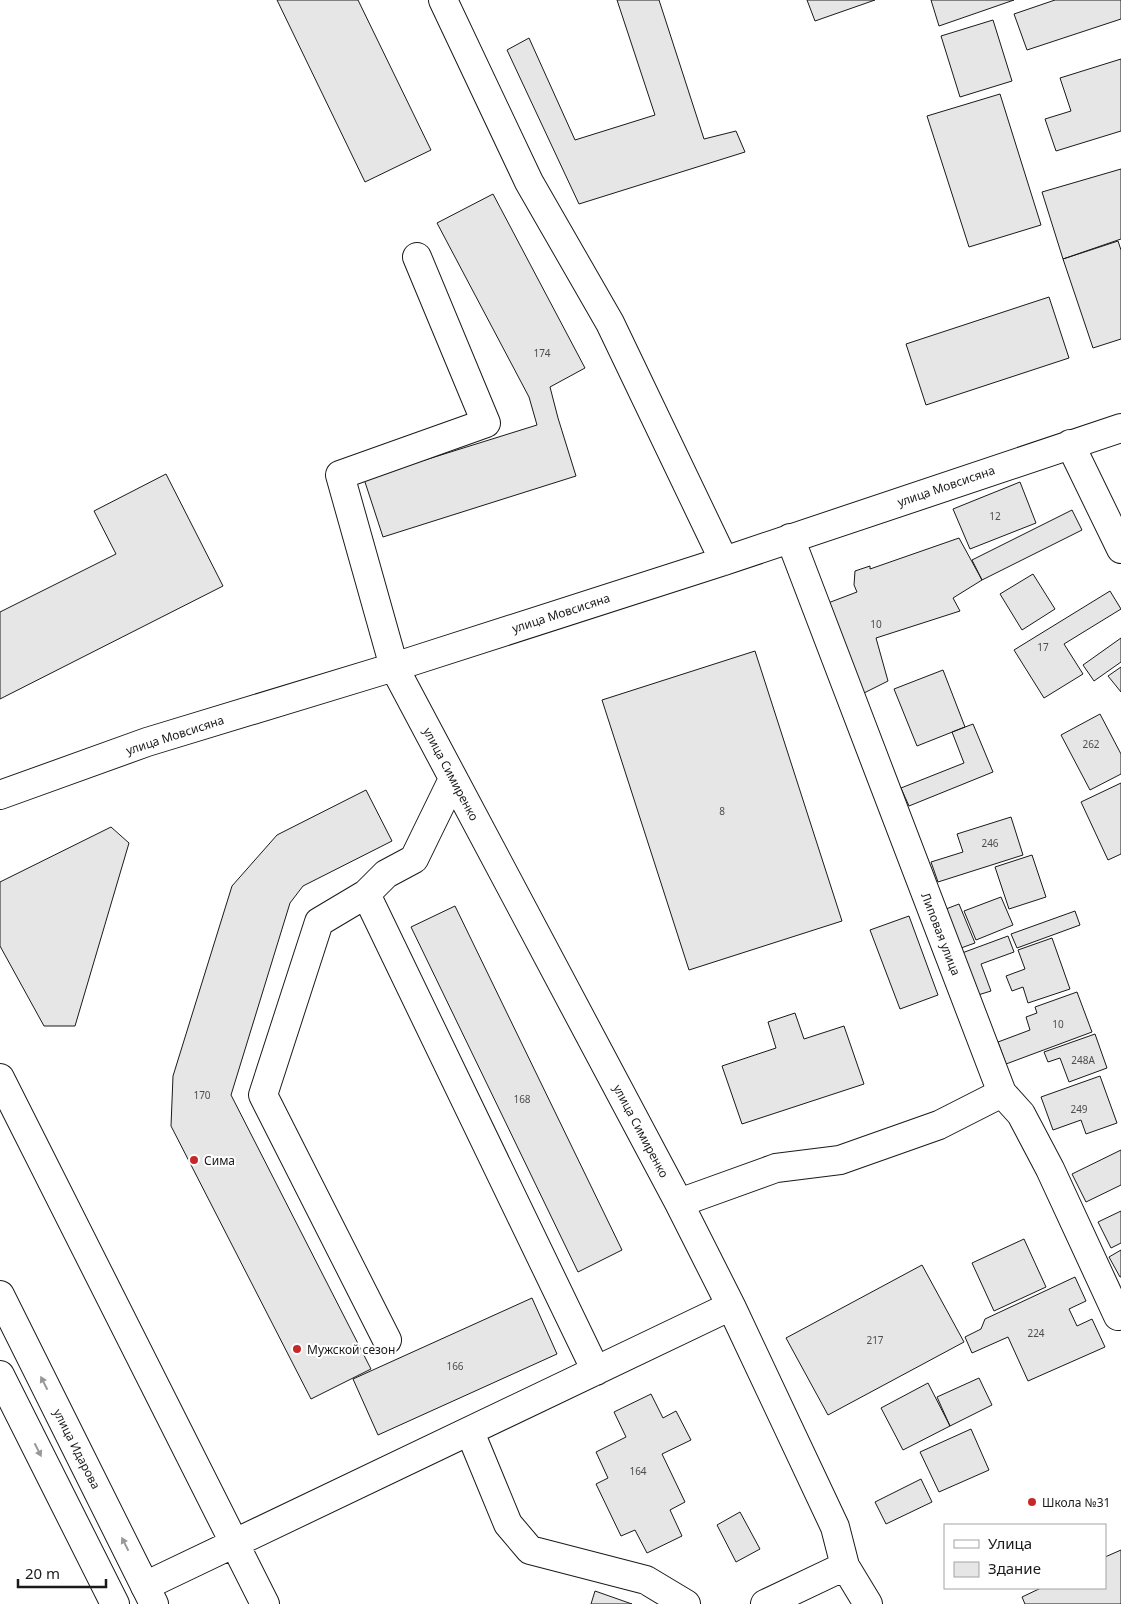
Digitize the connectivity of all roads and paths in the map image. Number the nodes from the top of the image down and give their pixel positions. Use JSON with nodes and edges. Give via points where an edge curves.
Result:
{"nodes":[{"id":1,"x":443,"y":0,"type":"edge"},
{"id":2,"x":417,"y":256,"type":"dead end"},
{"id":3,"x":1121,"y":428,"type":"edge"},
{"id":4,"x":1070,"y":444,"type":"junction"},
{"id":5,"x":790,"y":538,"type":"junction"},
{"id":6,"x":1121,"y":549,"type":"edge"},
{"id":7,"x":724,"y":561,"type":"junction"},
{"id":8,"x":394,"y":667,"type":"junction"},
{"id":9,"x":453,"y":779,"type":"junction"},
{"id":10,"x":0,"y":795,"type":"edge"},
{"id":11,"x":366,"y":894,"type":"junction"},
{"id":12,"x":0,"y":1078,"type":"edge"},
{"id":13,"x":1002,"y":1093,"type":"junction"},
{"id":14,"x":679,"y":1203,"type":"junction"},
{"id":15,"x":0,"y":1295,"type":"edge"},
{"id":16,"x":731,"y":1306,"type":"junction"},
{"id":17,"x":1118,"y":1316,"type":"dead end"},
{"id":18,"x":387,"y":1340,"type":"dead end"},
{"id":19,"x":596,"y":1371,"type":"junction"},
{"id":20,"x":0,"y":1375,"type":"edge"},
{"id":21,"x":470,"y":1432,"type":"junction"},
{"id":22,"x":234,"y":1545,"type":"junction"},
{"id":23,"x":845,"y":1566,"type":"junction"},
{"id":24,"x":150,"y":1595,"type":"edge"},
{"id":25,"x":115,"y":1604,"type":"edge"},
{"id":26,"x":265,"y":1604,"type":"edge"},
{"id":27,"x":686,"y":1604,"type":"edge"},
{"id":28,"x":765,"y":1604,"type":"edge"},
{"id":29,"x":868,"y":1604,"type":"edge"}],
"edges":[{"from":1,"to":7,"type":"street","via":[[530,182],[610,323]]},
{"from":2,"to":8,"type":"street","name":"улица Симиренко","via":[[486,423],[340,475]]},
{"from":3,"to":4,"type":"street","name":"улица Мовсисяна"},
{"from":4,"to":5,"type":"street","name":"улица Мовсисяна"},
{"from":4,"to":6,"type":"street"},
{"from":5,"to":7,"type":"street","name":"улица Мовсисяна"},
{"from":5,"to":13,"type":"street","name":"Липовая улица"},
{"from":7,"to":8,"type":"street","name":"улица Мовсисяна"},
{"from":8,"to":9,"type":"street","name":"улица Симиренко"},
{"from":8,"to":10,"type":"street","name":"улица Мовсисяна","via":[[147,742]]},
{"from":9,"to":11,"type":"street","via":[[414,859],[386,874]]},
{"from":9,"to":14,"type":"street","name":"улица Симиренко"},
{"from":11,"to":18,"type":"street","via":[[319,922],[263,1095]]},
{"from":11,"to":19,"type":"street"},
{"from":12,"to":22,"type":"street"},
{"from":13,"to":14,"type":"street","via":[[939,1125],[840,1160],[776,1168]]},
{"from":13,"to":17,"type":"street","name":"Липовая улица","via":[[1021,1114],[1050,1169]]},
{"from":14,"to":16,"type":"street","name":"улица Симиренко"},
{"from":24,"to":15,"type":"street","name":"улица Идарова","one_way":true},
{"from":16,"to":19,"type":"street"},
{"from":16,"to":23,"type":"street","name":"улица Симиренко","via":[[835,1527]]},
{"from":19,"to":21,"type":"street"},
{"from":20,"to":25,"type":"street","one_way":true},
{"from":21,"to":22,"type":"street"},
{"from":21,"to":27,"type":"street","via":[[508,1524],[530,1550],[646,1580]]},
{"from":22,"to":24,"type":"street"},
{"from":22,"to":26,"type":"street"},
{"from":23,"to":28,"type":"street"},
{"from":23,"to":29,"type":"street","name":"улица Симиренко"}]}
